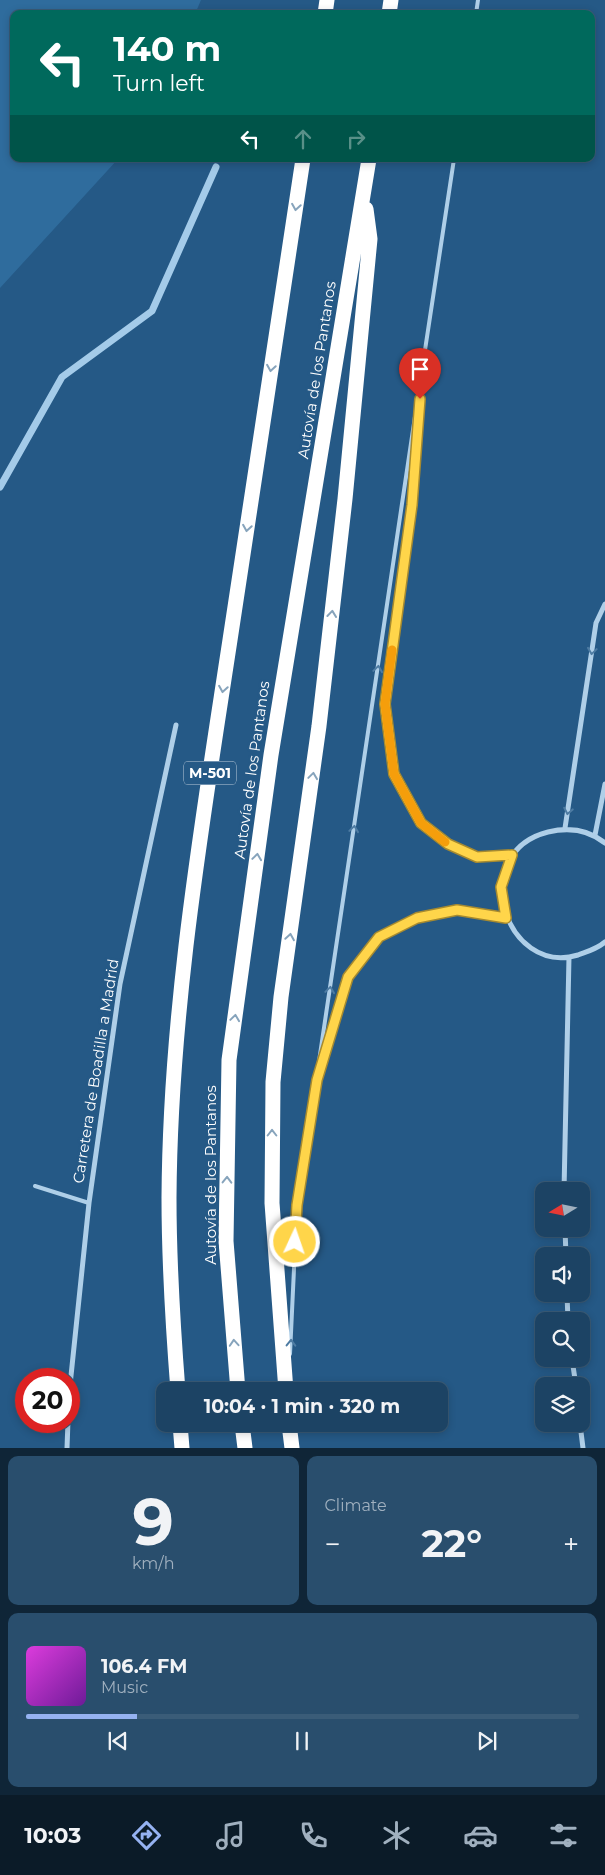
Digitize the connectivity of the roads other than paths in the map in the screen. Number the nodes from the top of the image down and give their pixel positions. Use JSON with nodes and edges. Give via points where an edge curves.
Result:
{"nodes":[{"id":1,"x":303,"y":162,"type":"edge"},
{"id":2,"x":369,"y":162,"type":"edge"},
{"id":3,"x":454,"y":162,"type":"edge"},
{"id":4,"x":364,"y":191,"type":"junction"},
{"id":5,"x":421,"y":381,"type":"junction"},
{"id":6,"x":605,"y":604,"type":"edge"},
{"id":7,"x":176,"y":724,"type":"dead end"},
{"id":8,"x":605,"y":784,"type":"edge"},
{"id":9,"x":565,"y":828,"type":"junction"},
{"id":10,"x":595,"y":835,"type":"junction"},
{"id":11,"x":605,"y":843,"type":"edge"},
{"id":12,"x":512,"y":855,"type":"junction"},
{"id":13,"x":506,"y":918,"type":"junction"},
{"id":14,"x":605,"y":942,"type":"edge"},
{"id":15,"x":569,"y":957,"type":"junction"},
{"id":16,"x":317,"y":1080,"type":"junction"},
{"id":17,"x":564,"y":1182,"type":"edge"},
{"id":18,"x":35,"y":1186,"type":"dead end"},
{"id":19,"x":89,"y":1202,"type":"junction"},
{"id":20,"x":290,"y":1362,"type":"dead end"},
{"id":21,"x":72,"y":1368,"type":"edge"},
{"id":22,"x":290,"y":1372,"type":"dead end"},
{"id":23,"x":177,"y":1382,"type":"edge"},
{"id":24,"x":237,"y":1382,"type":"edge"},
{"id":25,"x":285,"y":1382,"type":"edge"},
{"id":26,"x":290,"y":1382,"type":"edge"},
{"id":27,"x":181,"y":1432,"type":"edge"},
{"id":28,"x":243,"y":1432,"type":"edge"},
{"id":29,"x":581,"y":1432,"type":"edge"},
{"id":30,"x":68,"y":1433,"type":"edge"},
{"id":31,"x":67,"y":1448,"type":"edge"},
{"id":32,"x":182,"y":1448,"type":"edge"},
{"id":33,"x":245,"y":1448,"type":"edge"},
{"id":34,"x":583,"y":1448,"type":"edge"}],
"edges":[{"from":1,"to":23,"type":"highway","number":"M-501","one_way":true,"via":[[212,760],[175,1066],[169,1198]]},
{"from":2,"to":4,"type":"highway","name":"Autovía de los Pantanos"},
{"from":3,"to":5,"type":"lane"},
{"from":24,"to":4,"type":"highway","name":"Autovía de los Pantanos","one_way":true,"via":[[226,1241],[229,1060],[271,755]]},
{"from":25,"to":4,"type":"highway","one_way":true,"via":[[272,1203],[272,1082],[280,997],[319,726],[345,499],[370,239]]},
{"from":5,"to":12,"type":"street","via":[[412,505],[385,704],[394,774],[421,823],[448,844],[477,857]]},
{"from":16,"to":5,"type":"lane","one_way":true},
{"from":6,"to":9,"type":"street","one_way":true,"via":[[596,622]]},
{"from":7,"to":19,"type":"street","name":"Carretera de Boadilla a Madrid","via":[[120,984]]},
{"from":8,"to":10,"type":"street"},
{"from":9,"to":10,"type":"street"},
{"from":9,"to":12,"type":"street","via":[[534,836]]},
{"from":10,"to":11,"type":"street"},
{"from":12,"to":13,"type":"street","via":[[501,887]]},
{"from":13,"to":15,"type":"street","via":[[525,943],[545,954]]},
{"from":13,"to":16,"type":"street","via":[[457,910],[417,918],[379,937],[348,977]]},
{"from":14,"to":15,"type":"street","via":[[598,949]]},
{"from":15,"to":17,"type":"street"},
{"from":20,"to":16,"type":"lane","one_way":true,"via":[[297,1205]]},
{"from":18,"to":19,"type":"lane"},
{"from":19,"to":21,"type":"street","name":"Carretera de Boadilla a Madrid"},
{"from":22,"to":26,"type":"lane"},
{"from":27,"to":32,"type":"highway"},
{"from":28,"to":33,"type":"highway"},
{"from":29,"to":34,"type":"street"},
{"from":30,"to":31,"type":"street"}]}
